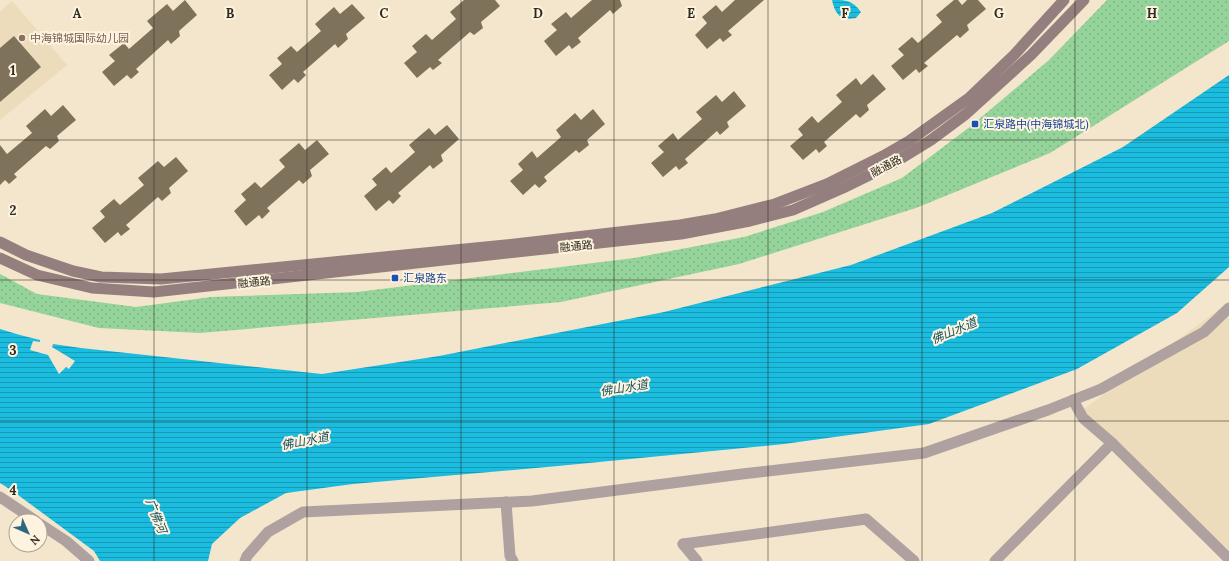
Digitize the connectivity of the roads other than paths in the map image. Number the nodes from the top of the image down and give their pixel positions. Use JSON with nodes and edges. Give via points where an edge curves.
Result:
{"nodes":[{"id":1,"x":1064,"y":0,"type":"edge"},
{"id":2,"x":1084,"y":0,"type":"edge"},
{"id":3,"x":0,"y":242,"type":"edge"},
{"id":4,"x":0,"y":258,"type":"edge"},
{"id":5,"x":1229,"y":308,"type":"edge"},
{"id":6,"x":1073,"y":400,"type":"junction"},
{"id":7,"x":1112,"y":443,"type":"junction"},
{"id":8,"x":0,"y":497,"type":"edge"},
{"id":9,"x":506,"y":502,"type":"junction"},
{"id":10,"x":24,"y":513,"type":"edge"},
{"id":11,"x":48,"y":529,"type":"edge"},
{"id":12,"x":1229,"y":560,"type":"edge"},
{"id":13,"x":90,"y":561,"type":"edge"},
{"id":14,"x":245,"y":561,"type":"edge"},
{"id":15,"x":513,"y":561,"type":"edge"},
{"id":16,"x":697,"y":561,"type":"edge"},
{"id":17,"x":914,"y":561,"type":"edge"},
{"id":18,"x":994,"y":561,"type":"edge"}],
"edges":[{"from":1,"to":3,"type":"main road","name":"融通路","via":[[1014,55],[969,98],[908,141],[814,190],[775,204],[715,219],[516,244],[161,279],[101,277],[73,271],[26,255]]},
{"from":2,"to":4,"type":"main road","name":"融通路","via":[[1031,55],[966,114],[931,140],[892,164],[844,188],[793,210],[750,221],[682,234],[154,292],[92,288],[37,275]]},
{"from":5,"to":6,"type":"street","via":[[1204,332],[1101,389]]},
{"from":6,"to":7,"type":"street","via":[[1083,418]]},
{"from":6,"to":9,"type":"street","via":[[924,452],[532,501]]},
{"from":7,"to":12,"type":"street"},
{"from":7,"to":18,"type":"street"},
{"from":8,"to":10,"type":"street"},
{"from":9,"to":14,"type":"street","via":[[303,512],[268,532]]},
{"from":9,"to":15,"type":"street","via":[[510,556]]},
{"from":11,"to":13,"type":"street"},
{"from":16,"to":17,"type":"street","via":[[683,544],[866,519]]}]}
